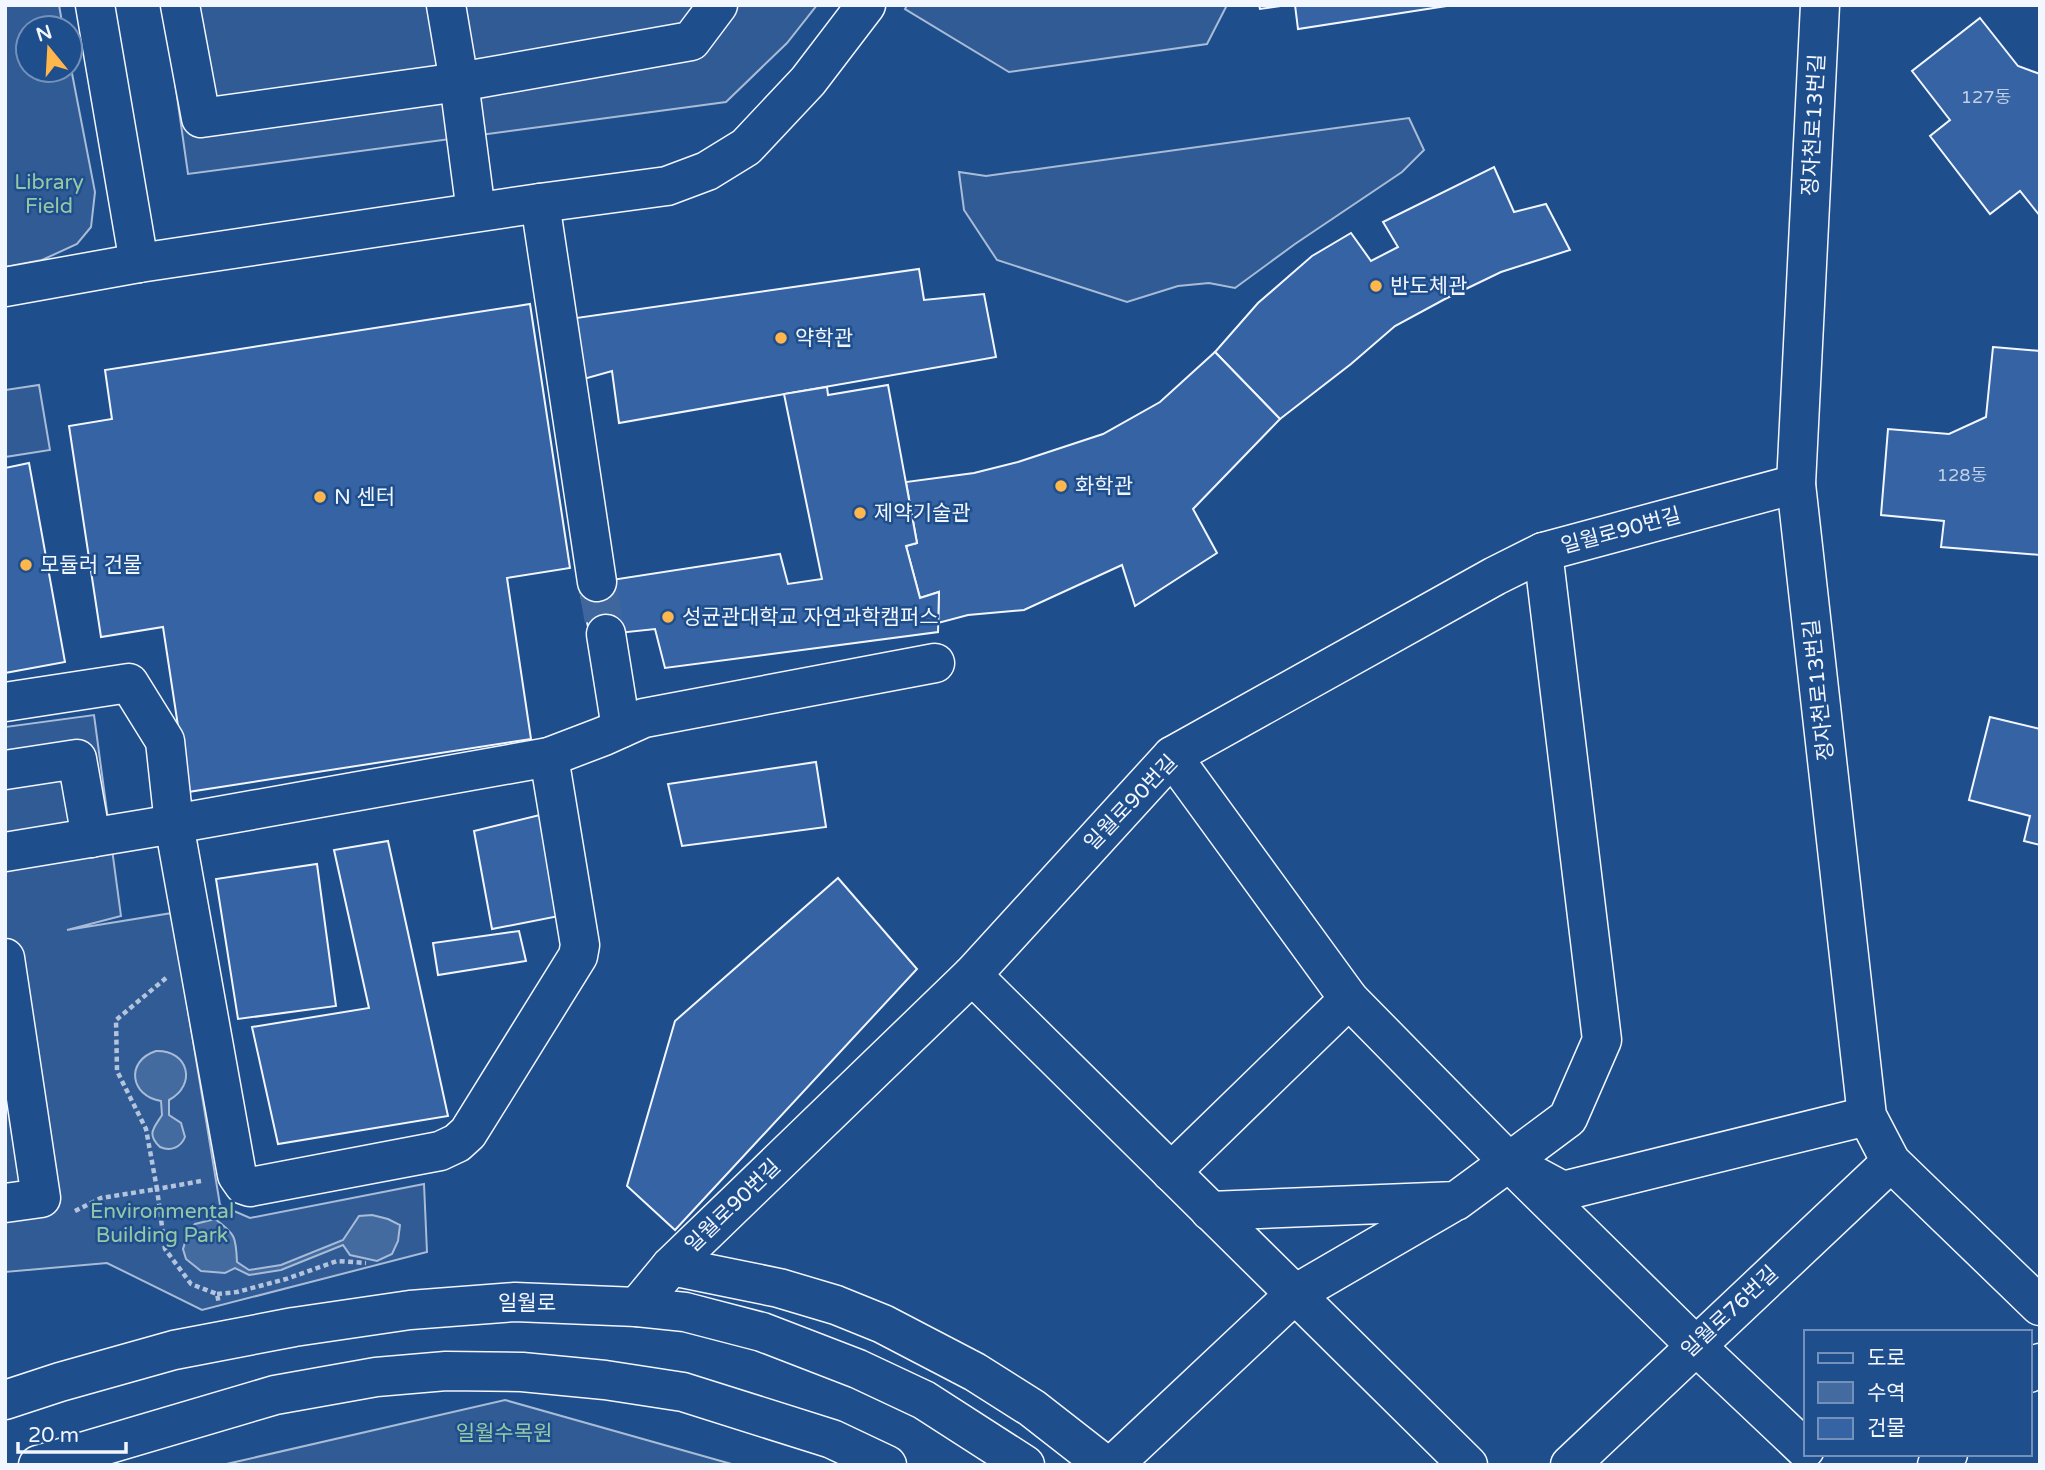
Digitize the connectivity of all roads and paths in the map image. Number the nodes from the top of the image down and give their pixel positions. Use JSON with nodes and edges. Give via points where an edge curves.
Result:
{"nodes":[{"id":1,"x":94,"y":5,"type":"edge"},
{"id":2,"x":180,"y":5,"type":"edge"},
{"id":3,"x":446,"y":5,"type":"edge"},
{"id":4,"x":718,"y":5,"type":"edge"},
{"id":5,"x":866,"y":5,"type":"edge"},
{"id":6,"x":1820,"y":5,"type":"edge"},
{"id":7,"x":459,"y":82,"type":"junction"},
{"id":8,"x":540,"y":203,"type":"junction"},
{"id":9,"x":476,"y":212,"type":"junction"},
{"id":10,"x":139,"y":263,"type":"junction"},
{"id":11,"x":5,"y":287,"type":"edge"},
{"id":12,"x":1796,"y":484,"type":"junction"},
{"id":13,"x":1543,"y":552,"type":"junction"},
{"id":14,"x":597,"y":582,"type":"tunnel mouth"},
{"id":15,"x":606,"y":635,"type":"tunnel mouth"},
{"id":16,"x":935,"y":663,"type":"dead end"},
{"id":17,"x":5,"y":702,"type":"edge"},
{"id":18,"x":621,"y":728,"type":"junction"},
{"id":19,"x":1172,"y":756,"type":"junction"},
{"id":20,"x":549,"y":757,"type":"junction"},
{"id":21,"x":5,"y":770,"type":"edge"},
{"id":22,"x":174,"y":824,"type":"junction"},
{"id":23,"x":90,"y":838,"type":"junction"},
{"id":24,"x":5,"y":852,"type":"edge"},
{"id":25,"x":198,"y":950,"type":"junction"},
{"id":26,"x":5,"y":958,"type":"edge"},
{"id":27,"x":972,"y":975,"type":"junction"},
{"id":28,"x":1349,"y":999,"type":"junction"},
{"id":29,"x":1867,"y":1116,"type":"junction"},
{"id":30,"x":1509,"y":1162,"type":"junction"},
{"id":31,"x":1891,"y":1162,"type":"junction"},
{"id":32,"x":1171,"y":1172,"type":"junction"},
{"id":33,"x":237,"y":1175,"type":"junction"},
{"id":34,"x":157,"y":1189,"type":"junction"},
{"id":35,"x":102,"y":1198,"type":"dead end"},
{"id":36,"x":23,"y":1200,"type":"edge"},
{"id":37,"x":1456,"y":1201,"type":"junction"},
{"id":38,"x":1210,"y":1211,"type":"junction"},
{"id":39,"x":366,"y":1263,"type":"dead end"},
{"id":40,"x":671,"y":1266,"type":"junction"},
{"id":41,"x":217,"y":1294,"type":"junction"},
{"id":42,"x":1295,"y":1294,"type":"junction"},
{"id":43,"x":219,"y":1306,"type":"dead end"},
{"id":44,"x":2040,"y":1306,"type":"edge"},
{"id":45,"x":637,"y":1307,"type":"junction"},
{"id":46,"x":1695,"y":1345,"type":"junction"},
{"id":47,"x":5,"y":1400,"type":"edge"},
{"id":48,"x":1804,"y":1448,"type":"edge"},
{"id":49,"x":38,"y":1465,"type":"edge"},
{"id":50,"x":887,"y":1465,"type":"edge"},
{"id":51,"x":1025,"y":1465,"type":"edge"},
{"id":52,"x":1105,"y":1465,"type":"edge"},
{"id":53,"x":1113,"y":1465,"type":"edge"},
{"id":54,"x":1468,"y":1465,"type":"edge"},
{"id":55,"x":1570,"y":1465,"type":"edge"}],
"edges":[{"from":1,"to":10,"type":"street"},
{"from":2,"to":7,"type":"street","via":[[201,118]]},
{"from":3,"to":7,"type":"street"},
{"from":4,"to":7,"type":"street","via":[[691,41]]},
{"from":5,"to":8,"type":"street","via":[[808,81],[746,148],[707,171],[667,186]]},
{"from":6,"to":12,"type":"street","name":"정자천로13번길"},
{"from":7,"to":9,"type":"street"},
{"from":8,"to":9,"type":"street"},
{"from":8,"to":14,"type":"street"},
{"from":9,"to":10,"type":"street"},
{"from":10,"to":11,"type":"street"},
{"from":12,"to":13,"type":"street","name":"일월로90번길"},
{"from":12,"to":29,"type":"street","name":"정자천로13번길"},
{"from":13,"to":19,"type":"street","name":"일월로90번길"},
{"from":13,"to":30,"type":"street","via":[[1602,1040],[1568,1118]]},
{"from":15,"to":18,"type":"street"},
{"from":16,"to":18,"type":"street","via":[[644,718]]},
{"from":17,"to":22,"type":"street","via":[[129,683],[166,741]]},
{"from":18,"to":20,"type":"street"},
{"from":19,"to":27,"type":"street","name":"일월로90번길"},
{"from":19,"to":28,"type":"street"},
{"from":20,"to":22,"type":"street"},
{"from":20,"to":33,"type":"street","via":[[580,945],[578,956],[468,1133],[440,1151],[250,1187]]},
{"from":21,"to":23,"type":"street","via":[[77,759]]},
{"from":22,"to":23,"type":"street"},
{"from":22,"to":25,"type":"street"},
{"from":23,"to":24,"type":"street"},
{"from":25,"to":33,"type":"street"},
{"from":25,"to":34,"type":"path","via":[[116,1020],[117,1072],[146,1129]]},
{"from":26,"to":36,"type":"street"},
{"from":27,"to":32,"type":"street"},
{"from":27,"to":40,"type":"street","name":"일월로90번길"},
{"from":28,"to":30,"type":"street"},
{"from":28,"to":32,"type":"street"},
{"from":29,"to":30,"type":"street","via":[[1563,1191]]},
{"from":29,"to":31,"type":"street","name":"정자천로13번길"},
{"from":30,"to":37,"type":"street"},
{"from":30,"to":46,"type":"street"},
{"from":31,"to":44,"type":"street","name":"정자천로13번길"},
{"from":31,"to":46,"type":"street","name":"일월로76번길"},
{"from":32,"to":38,"type":"street"},
{"from":33,"to":34,"type":"path"},
{"from":34,"to":35,"type":"path"},
{"from":34,"to":41,"type":"path","via":[[165,1249],[191,1284]]},
{"from":37,"to":38,"type":"street"},
{"from":37,"to":42,"type":"street"},
{"from":38,"to":42,"type":"street"},
{"from":39,"to":41,"type":"path","via":[[337,1261],[286,1279]]},
{"from":40,"to":45,"type":"street","name":"일월로90번길"},
{"from":40,"to":52,"type":"street","via":[[779,1288],[883,1324],[1032,1408]]},
{"from":41,"to":43,"type":"path"},
{"from":42,"to":53,"type":"street"},
{"from":42,"to":54,"type":"street"},
{"from":45,"to":47,"type":"street","name":"일월로","via":[[463,1304],[294,1327],[173,1350]]},
{"from":45,"to":51,"type":"street","name":"일월로","via":[[685,1312],[762,1332],[858,1369],[924,1400]]},
{"from":46,"to":48,"type":"street"},
{"from":46,"to":55,"type":"street","name":"일월로76번길"},
{"from":49,"to":50,"type":"street","via":[[275,1395],[376,1377],[446,1371],[522,1372],[683,1392],[832,1439]]}]}
